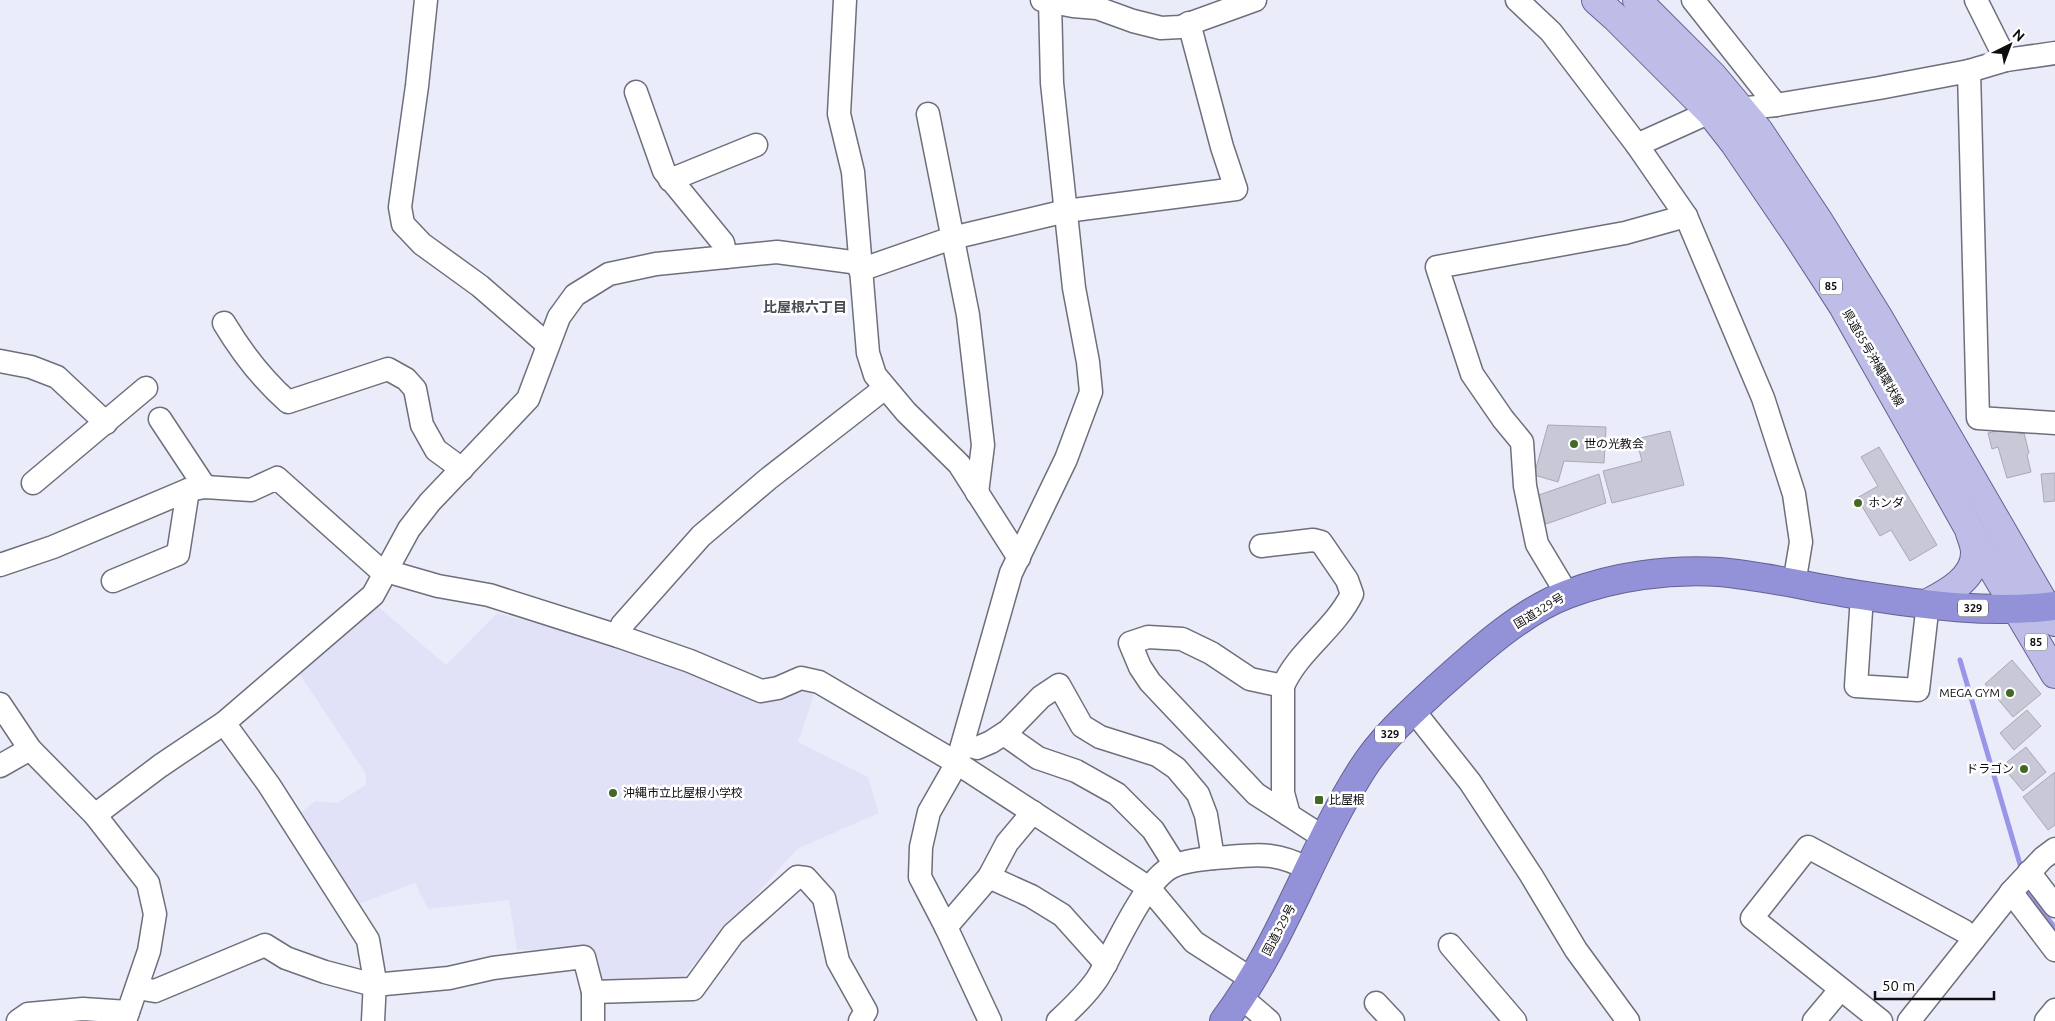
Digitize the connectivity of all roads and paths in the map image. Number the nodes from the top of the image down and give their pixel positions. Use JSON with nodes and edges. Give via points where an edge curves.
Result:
{"nodes":[{"id":1,"x":426,"y":0,"type":"edge"},
{"id":2,"x":845,"y":0,"type":"edge"},
{"id":3,"x":1255,"y":0,"type":"edge"},
{"id":4,"x":1517,"y":0,"type":"edge"},
{"id":5,"x":1596,"y":0,"type":"edge"},
{"id":6,"x":1637,"y":0,"type":"edge"},
{"id":7,"x":1693,"y":0,"type":"edge"},
{"id":8,"x":1976,"y":0,"type":"edge"},
{"id":9,"x":1048,"y":1,"type":"edge"},
{"id":10,"x":1189,"y":23,"type":"junction"},
{"id":11,"x":2055,"y":53,"type":"edge"},
{"id":12,"x":2006,"y":60,"type":"junction"},
{"id":13,"x":1969,"y":71,"type":"junction"},
{"id":14,"x":636,"y":92,"type":"dead end"},
{"id":15,"x":1776,"y":105,"type":"junction"},
{"id":16,"x":1741,"y":109,"type":"junction"},
{"id":17,"x":1710,"y":112,"type":"junction"},
{"id":18,"x":928,"y":114,"type":"dead end"},
{"id":19,"x":756,"y":145,"type":"dead end"},
{"id":20,"x":1637,"y":145,"type":"junction"},
{"id":21,"x":670,"y":180,"type":"junction"},
{"id":22,"x":1066,"y":211,"type":"junction"},
{"id":23,"x":1686,"y":216,"type":"junction"},
{"id":24,"x":952,"y":238,"type":"junction"},
{"id":25,"x":726,"y":257,"type":"junction"},
{"id":26,"x":860,"y":267,"type":"junction"},
{"id":27,"x":224,"y":323,"type":"dead end"},
{"id":28,"x":548,"y":345,"type":"junction"},
{"id":29,"x":0,"y":361,"type":"edge"},
{"id":30,"x":146,"y":388,"type":"dead end"},
{"id":31,"x":885,"y":388,"type":"junction"},
{"id":32,"x":160,"y":419,"type":"dead end"},
{"id":33,"x":106,"y":423,"type":"junction"},
{"id":34,"x":2055,"y":424,"type":"edge"},
{"id":35,"x":462,"y":469,"type":"junction"},
{"id":36,"x":33,"y":483,"type":"dead end"},
{"id":37,"x":197,"y":488,"type":"junction"},
{"id":38,"x":977,"y":493,"type":"junction"},
{"id":39,"x":1969,"y":529,"type":"junction"},
{"id":40,"x":1261,"y":546,"type":"dead end"},
{"id":41,"x":1019,"y":558,"type":"junction"},
{"id":42,"x":0,"y":565,"type":"edge"},
{"id":43,"x":387,"y":570,"type":"junction"},
{"id":44,"x":113,"y":581,"type":"dead end"},
{"id":45,"x":1794,"y":584,"type":"junction"},
{"id":46,"x":1567,"y":594,"type":"junction"},
{"id":47,"x":1862,"y":596,"type":"junction"},
{"id":48,"x":1928,"y":604,"type":"junction"},
{"id":49,"x":2017,"y":609,"type":"junction"},
{"id":50,"x":2052,"y":612,"type":"edge"},
{"id":51,"x":618,"y":636,"type":"junction"},
{"id":52,"x":2055,"y":674,"type":"edge"},
{"id":53,"x":1283,"y":686,"type":"junction"},
{"id":54,"x":0,"y":704,"type":"edge"},
{"id":55,"x":1413,"y":710,"type":"junction"},
{"id":56,"x":224,"y":723,"type":"junction"},
{"id":57,"x":1004,"y":734,"type":"junction"},
{"id":58,"x":30,"y":749,"type":"junction"},
{"id":59,"x":960,"y":753,"type":"junction"},
{"id":60,"x":0,"y":766,"type":"edge"},
{"id":61,"x":1033,"y":812,"type":"junction"},
{"id":62,"x":95,"y":815,"type":"junction"},
{"id":63,"x":1289,"y":815,"type":"junction"},
{"id":64,"x":1323,"y":838,"type":"junction"},
{"id":65,"x":2055,"y":849,"type":"edge"},
{"id":66,"x":1213,"y":858,"type":"junction"},
{"id":67,"x":1175,"y":865,"type":"junction"},
{"id":68,"x":1309,"y":868,"type":"junction"},
{"id":69,"x":2029,"y":872,"type":"junction"},
{"id":70,"x":989,"y":877,"type":"junction"},
{"id":71,"x":1149,"y":888,"type":"junction"},
{"id":72,"x":2012,"y":891,"type":"junction"},
{"id":73,"x":2055,"y":906,"type":"edge"},
{"id":74,"x":946,"y":927,"type":"junction"},
{"id":75,"x":1974,"y":939,"type":"junction"},
{"id":76,"x":1450,"y":945,"type":"dead end"},
{"id":77,"x":2055,"y":950,"type":"edge"},
{"id":78,"x":1106,"y":964,"type":"junction"},
{"id":79,"x":374,"y":985,"type":"junction"},
{"id":80,"x":137,"y":988,"type":"junction"},
{"id":81,"x":1247,"y":989,"type":"junction"},
{"id":82,"x":1840,"y":990,"type":"junction"},
{"id":83,"x":593,"y":992,"type":"junction"},
{"id":84,"x":1376,"y":1003,"type":"dead end"},
{"id":85,"x":2055,"y":1010,"type":"edge"},
{"id":86,"x":127,"y":1017,"type":"edge"},
{"id":87,"x":18,"y":1021,"type":"edge"},
{"id":88,"x":373,"y":1021,"type":"edge"},
{"id":89,"x":593,"y":1021,"type":"edge"},
{"id":90,"x":860,"y":1021,"type":"edge"},
{"id":91,"x":990,"y":1021,"type":"edge"},
{"id":92,"x":1058,"y":1021,"type":"edge"},
{"id":93,"x":1224,"y":1021,"type":"edge"},
{"id":94,"x":1269,"y":1021,"type":"edge"},
{"id":95,"x":1394,"y":1021,"type":"edge"},
{"id":96,"x":1515,"y":1021,"type":"edge"},
{"id":97,"x":1628,"y":1021,"type":"edge"},
{"id":98,"x":1814,"y":1021,"type":"edge"},
{"id":99,"x":1880,"y":1021,"type":"edge"},
{"id":100,"x":1909,"y":1021,"type":"edge"},
{"id":101,"x":2046,"y":1021,"type":"edge"}],
"edges":[{"from":1,"to":28,"type":"street","via":[[400,207],[402,224],[422,244],[480,286]]},
{"from":2,"to":26,"type":"street","via":[[839,114],[853,172]]},
{"from":3,"to":10,"type":"street"},
{"from":4,"to":20,"type":"street","via":[[1551,32]]},
{"from":5,"to":17,"type":"main road","name":"県道85号沖縄環状線","number":"85"},
{"from":6,"to":16,"type":"main road","name":"県道85号沖縄環状線","number":"85","via":[[1714,76]]},
{"from":7,"to":15,"type":"street"},
{"from":8,"to":12,"type":"street"},
{"from":9,"to":10,"type":"street","via":[[1097,8],[1161,28]]},
{"from":9,"to":22,"type":"street","via":[[1052,83]]},
{"from":10,"to":22,"type":"street","via":[[1236,188]]},
{"from":11,"to":12,"type":"street"},
{"from":12,"to":13,"type":"street"},
{"from":13,"to":15,"type":"street"},
{"from":13,"to":34,"type":"street","via":[[1978,418]]},
{"from":14,"to":21,"type":"street"},
{"from":15,"to":16,"type":"street"},
{"from":16,"to":17,"type":"street"},
{"from":16,"to":50,"type":"main road","name":"県道85号沖縄環状線","number":"85","via":[[1818,220],[1880,320]]},
{"from":17,"to":20,"type":"street"},
{"from":17,"to":39,"type":"main road","name":"県道85号沖縄環状線","number":"85","via":[[1735,144],[1843,306]]},
{"from":18,"to":24,"type":"street"},
{"from":19,"to":21,"type":"street"},
{"from":20,"to":23,"type":"street"},
{"from":21,"to":25,"type":"street","via":[[723,243]]},
{"from":22,"to":24,"type":"street"},
{"from":22,"to":41,"type":"street","via":[[1074,288],[1091,392],[1066,460]]},
{"from":23,"to":45,"type":"street","via":[[1763,398],[1794,494],[1801,542]]},
{"from":23,"to":46,"type":"street","via":[[1625,233],[1437,267],[1472,374],[1522,442],[1525,486],[1536,544]]},
{"from":24,"to":26,"type":"street"},
{"from":24,"to":38,"type":"street","via":[[968,315],[982,445]]},
{"from":25,"to":26,"type":"street","via":[[777,252]]},
{"from":25,"to":28,"type":"street","via":[[656,264],[609,274],[575,295],[559,317]]},
{"from":26,"to":31,"type":"street","via":[[868,353],[875,375]]},
{"from":27,"to":35,"type":"street","via":[[268,385],[288,402],[388,368],[406,379],[415,389],[422,425],[436,450]]},
{"from":28,"to":35,"type":"street","via":[[528,399]]},
{"from":29,"to":33,"type":"street","via":[[31,367],[57,377]]},
{"from":30,"to":33,"type":"street"},
{"from":31,"to":38,"type":"street","via":[[959,464]]},
{"from":31,"to":51,"type":"street","via":[[701,536],[622,625]]},
{"from":32,"to":37,"type":"street"},
{"from":33,"to":36,"type":"street"},
{"from":35,"to":43,"type":"street","via":[[409,529]]},
{"from":37,"to":42,"type":"street","via":[[53,547]]},
{"from":37,"to":43,"type":"street","via":[[251,490],[277,478],[379,569]]},
{"from":37,"to":44,"type":"street","via":[[178,554]]},
{"from":38,"to":41,"type":"street"},
{"from":39,"to":48,"type":"main road","via":[[1975,552],[1967,575]]},
{"from":39,"to":49,"type":"main road","name":"県道85号沖縄環状線","number":"85"},
{"from":40,"to":53,"type":"street","via":[[1313,540],[1322,542],[1347,580],[1352,594],[1337,617],[1288,673]]},
{"from":41,"to":59,"type":"street"},
{"from":43,"to":51,"type":"street","via":[[438,586],[489,596]]},
{"from":43,"to":56,"type":"street","via":[[372,595]]},
{"from":45,"to":46,"type":"highway","name":"国道329号","number":"329","via":[[1726,573],[1670,572],[1619,579]]},
{"from":45,"to":47,"type":"highway","name":"国道329号","number":"329"},
{"from":46,"to":55,"type":"highway","name":"国道329号","number":"329","via":[[1494,639]]},
{"from":47,"to":48,"type":"highway","name":"国道329号","number":"329"},
{"from":47,"to":48,"type":"street","via":[[1856,686],[1918,690]]},
{"from":48,"to":49,"type":"highway","name":"国道329号","number":"329"},
{"from":49,"to":50,"type":"highway","name":"国道329号","number":"329"},
{"from":49,"to":52,"type":"main road","name":"県道85号沖縄環状線","number":"85"},
{"from":51,"to":59,"type":"street","via":[[690,661],[761,691],[801,678],[819,682]]},
{"from":53,"to":63,"type":"street","via":[[1283,794]]},
{"from":53,"to":63,"type":"street","via":[[1250,679],[1211,653],[1182,640],[1148,637],[1130,643],[1140,667],[1161,694],[1256,794]]},
{"from":54,"to":58,"type":"street"},
{"from":55,"to":64,"type":"highway","name":"国道329号","number":"329","via":[[1362,769]]},
{"from":55,"to":97,"type":"street","via":[[1470,782],[1576,950]]},
{"from":56,"to":62,"type":"street"},
{"from":56,"to":79,"type":"street","via":[[268,784],[368,940]]},
{"from":57,"to":59,"type":"street"},
{"from":57,"to":66,"type":"street","via":[[1041,697],[1059,685],[1082,726],[1100,737],[1157,755],[1176,768],[1198,794],[1206,815]]},
{"from":57,"to":67,"type":"street","via":[[1038,758],[1076,771],[1117,794],[1153,830]]},
{"from":58,"to":60,"type":"street"},
{"from":58,"to":62,"type":"street"},
{"from":59,"to":61,"type":"street"},
{"from":59,"to":74,"type":"street","via":[[929,812],[921,847],[920,877]]},
{"from":61,"to":70,"type":"street","via":[[1007,843]]},
{"from":61,"to":71,"type":"street"},
{"from":62,"to":80,"type":"street","via":[[148,883],[155,914],[149,951]]},
{"from":63,"to":64,"type":"street"},
{"from":64,"to":68,"type":"highway","name":"国道329号","number":"329"},
{"from":65,"to":69,"type":"street"},
{"from":66,"to":67,"type":"street"},
{"from":66,"to":68,"type":"street","via":[[1264,854]]},
{"from":67,"to":71,"type":"street","via":[[1162,873]]},
{"from":68,"to":81,"type":"highway","name":"国道329号","number":"329","via":[[1291,910]]},
{"from":69,"to":72,"type":"street"},
{"from":69,"to":73,"type":"street"},
{"from":70,"to":74,"type":"street"},
{"from":70,"to":78,"type":"street","via":[[1031,896],[1062,915]]},
{"from":71,"to":78,"type":"street"},
{"from":71,"to":81,"type":"street","via":[[1194,942]]},
{"from":72,"to":75,"type":"street"},
{"from":72,"to":77,"type":"street"},
{"from":74,"to":91,"type":"street"},
{"from":75,"to":82,"type":"street","via":[[1808,847],[1752,918]]},
{"from":75,"to":100,"type":"street"},
{"from":76,"to":96,"type":"street"},
{"from":78,"to":92,"type":"street","via":[[1074,1007]]},
{"from":79,"to":80,"type":"street","via":[[324,972],[286,958],[265,945],[155,991]]},
{"from":79,"to":83,"type":"street","via":[[449,978],[493,968],[584,957]]},
{"from":79,"to":88,"type":"street"},
{"from":80,"to":86,"type":"street"},
{"from":81,"to":93,"type":"highway","name":"国道329号","number":"329"},
{"from":81,"to":94,"type":"street"},
{"from":82,"to":98,"type":"street"},
{"from":82,"to":99,"type":"street"},
{"from":83,"to":89,"type":"street"},
{"from":83,"to":90,"type":"street","via":[[693,989],[733,934],[797,877],[806,878],[824,898],[838,960],[866,1012]]},
{"from":84,"to":95,"type":"street"},
{"from":85,"to":101,"type":"street"},
{"from":86,"to":87,"type":"street","via":[[82,1009],[28,1014]]}]}
